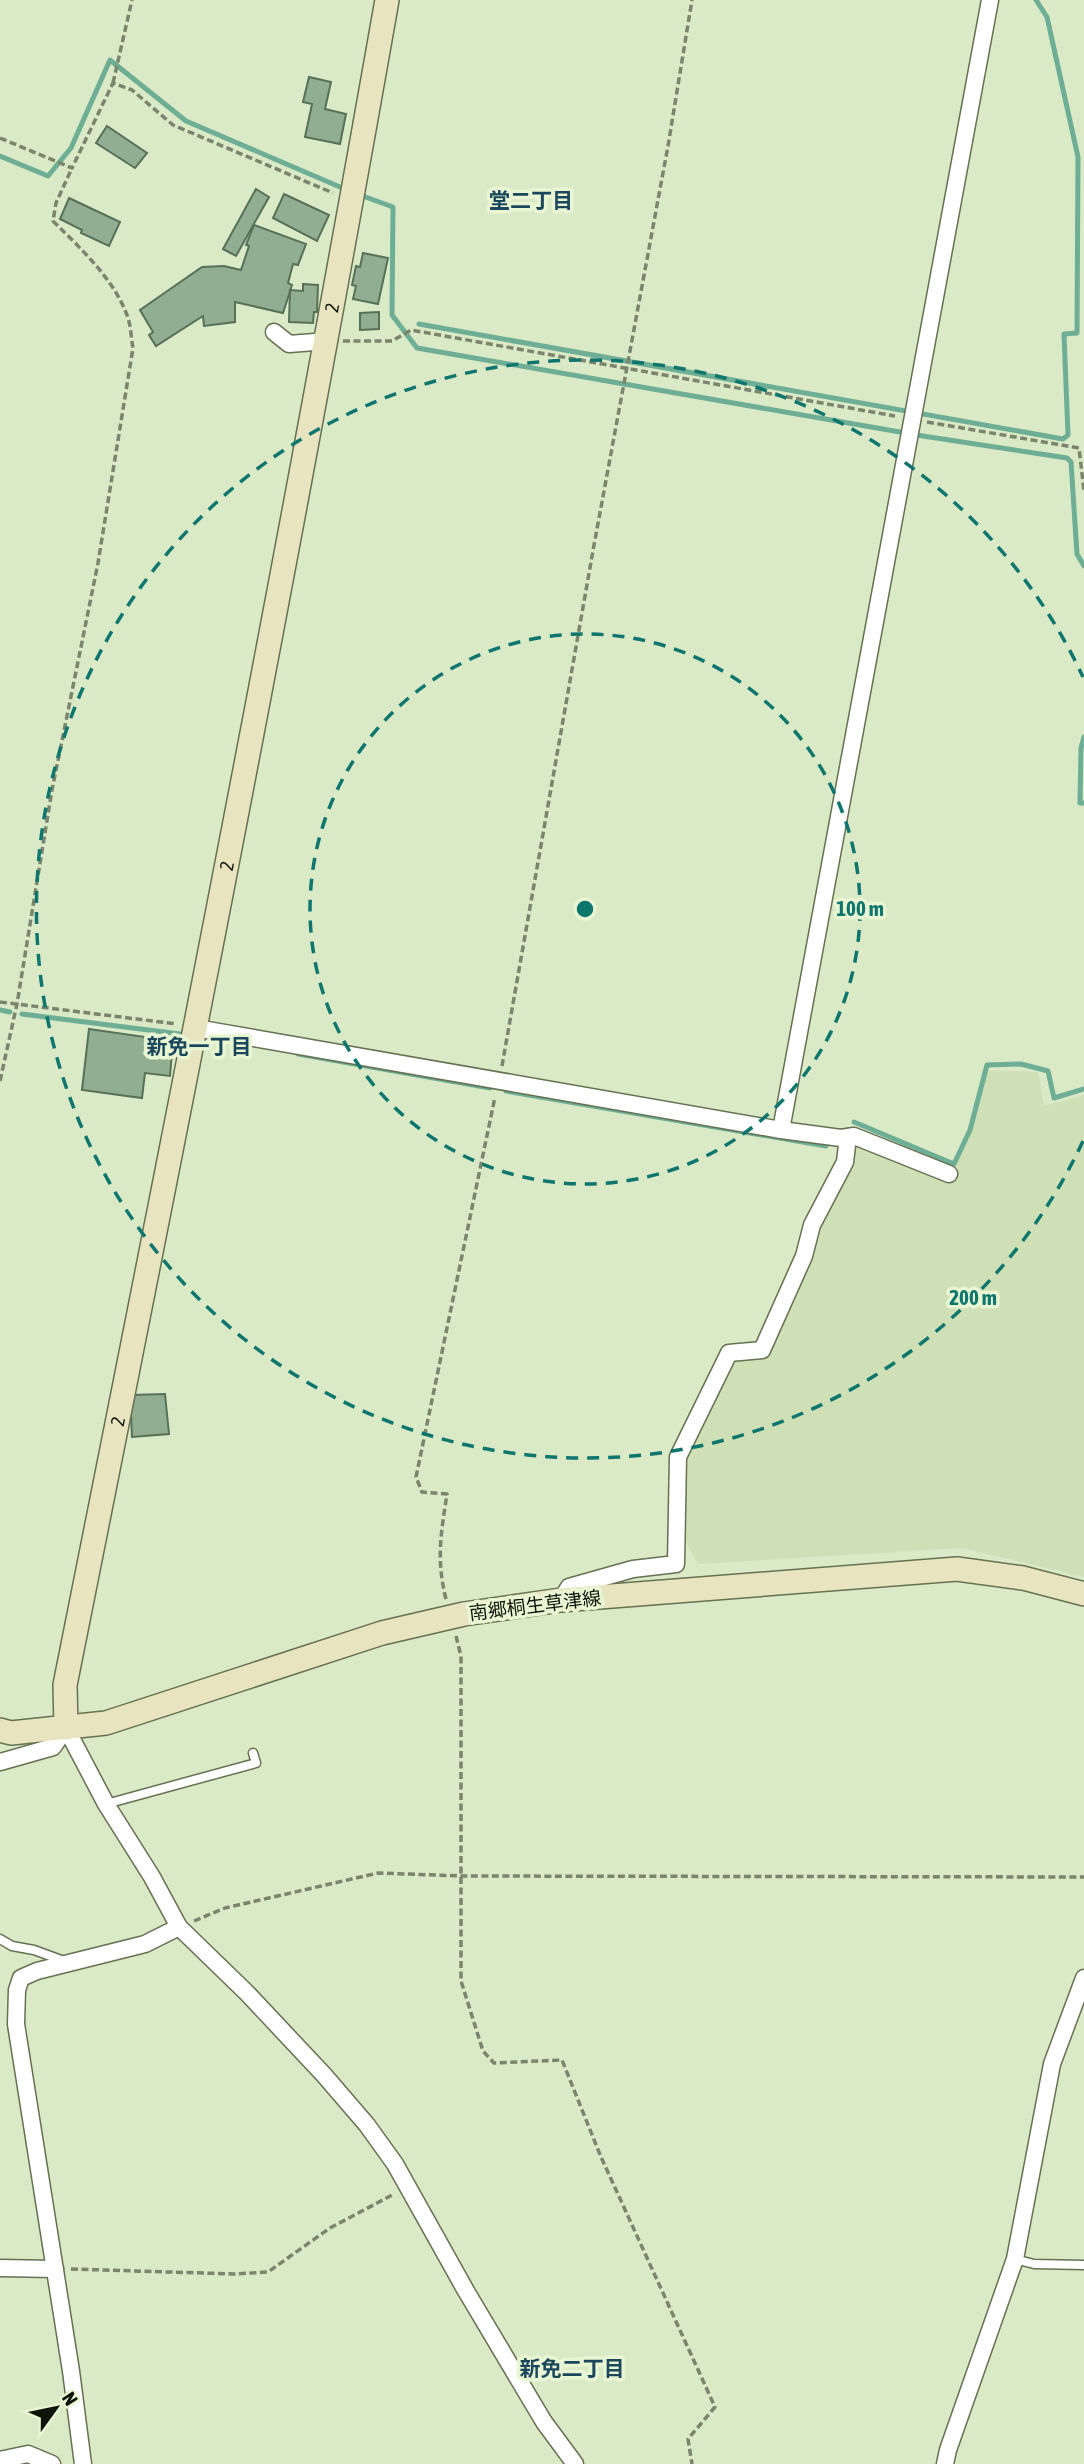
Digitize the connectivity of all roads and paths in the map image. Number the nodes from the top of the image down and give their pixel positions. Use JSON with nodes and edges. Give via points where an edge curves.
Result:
{"nodes":[{"id":1,"x":132,"y":0,"type":"edge"},
{"id":2,"x":387,"y":0,"type":"edge"},
{"id":3,"x":692,"y":0,"type":"edge"},
{"id":4,"x":990,"y":0,"type":"edge"},
{"id":5,"x":113,"y":83,"type":"junction"},
{"id":6,"x":0,"y":138,"type":"edge"},
{"id":7,"x":72,"y":168,"type":"junction"},
{"id":8,"x":352,"y":198,"type":"junction"},
{"id":9,"x":274,"y":331,"type":"dead end"},
{"id":10,"x":327,"y":341,"type":"junction"},
{"id":11,"x":628,"y":369,"type":"junction"},
{"id":12,"x":912,"y":419,"type":"junction"},
{"id":13,"x":1084,"y":491,"type":"edge"},
{"id":14,"x":0,"y":1002,"type":"edge"},
{"id":15,"x":17,"y":1004,"type":"junction"},
{"id":16,"x":196,"y":1028,"type":"junction"},
{"id":17,"x":0,"y":1081,"type":"edge"},
{"id":18,"x":499,"y":1081,"type":"junction"},
{"id":19,"x":781,"y":1130,"type":"junction"},
{"id":20,"x":848,"y":1137,"type":"junction"},
{"id":21,"x":950,"y":1174,"type":"dead end"},
{"id":22,"x":1084,"y":1594,"type":"edge"},
{"id":23,"x":561,"y":1600,"type":"junction"},
{"id":24,"x":451,"y":1617,"type":"junction"},
{"id":25,"x":66,"y":1728,"type":"junction"},
{"id":26,"x":0,"y":1730,"type":"edge"},
{"id":27,"x":253,"y":1753,"type":"dead end"},
{"id":28,"x":0,"y":1762,"type":"edge"},
{"id":29,"x":106,"y":1804,"type":"junction"},
{"id":30,"x":462,"y":1876,"type":"junction"},
{"id":31,"x":1084,"y":1877,"type":"edge"},
{"id":32,"x":179,"y":1927,"type":"junction"},
{"id":33,"x":0,"y":1939,"type":"edge"},
{"id":34,"x":70,"y":1964,"type":"junction"},
{"id":35,"x":1084,"y":1979,"type":"edge"},
{"id":36,"x":409,"y":2186,"type":"junction"},
{"id":37,"x":1015,"y":2259,"type":"junction"},
{"id":38,"x":1084,"y":2265,"type":"edge"},
{"id":39,"x":0,"y":2268,"type":"edge"},
{"id":40,"x":55,"y":2269,"type":"junction"},
{"id":41,"x":0,"y":2460,"type":"edge"},
{"id":42,"x":52,"y":2464,"type":"edge"},
{"id":43,"x":83,"y":2464,"type":"edge"},
{"id":44,"x":575,"y":2464,"type":"edge"},
{"id":45,"x":692,"y":2464,"type":"edge"},
{"id":46,"x":945,"y":2464,"type":"edge"}],
"edges":[{"from":1,"to":5,"type":"path"},
{"from":2,"to":8,"type":"street","name":"2"},
{"from":3,"to":11,"type":"path"},
{"from":4,"to":12,"type":"street"},
{"from":5,"to":7,"type":"path"},
{"from":5,"to":8,"type":"path","via":[[132,90],[173,125]]},
{"from":6,"to":7,"type":"path"},
{"from":7,"to":15,"type":"path","via":[[53,221],[110,282],[128,317],[133,348]]},
{"from":8,"to":10,"type":"street","name":"2"},
{"from":9,"to":10,"type":"street","via":[[289,344]]},
{"from":10,"to":11,"type":"path","via":[[392,341],[411,330]]},
{"from":10,"to":16,"type":"street","name":"2"},
{"from":11,"to":12,"type":"path"},
{"from":11,"to":18,"type":"path"},
{"from":12,"to":13,"type":"path","via":[[1079,448]]},
{"from":12,"to":19,"type":"street"},
{"from":14,"to":15,"type":"path"},
{"from":15,"to":16,"type":"path"},
{"from":15,"to":17,"type":"path"},
{"from":16,"to":18,"type":"street"},
{"from":16,"to":25,"type":"street","name":"2","via":[[65,1685]]},
{"from":18,"to":19,"type":"street"},
{"from":18,"to":24,"type":"path","via":[[416,1477],[422,1492],[447,1494],[439,1547]]},
{"from":19,"to":20,"type":"street"},
{"from":20,"to":21,"type":"street"},
{"from":20,"to":23,"type":"street","via":[[845,1162],[812,1225],[804,1256],[762,1350],[729,1353],[678,1457],[676,1564],[633,1569],[569,1587]]},
{"from":22,"to":23,"type":"street","name":"南郷桐生草津線","via":[[1023,1578],[957,1569]]},
{"from":23,"to":24,"type":"street","name":"南郷桐生草津線"},
{"from":24,"to":25,"type":"street","name":"南郷桐生草津線","via":[[382,1633],[106,1723]]},
{"from":24,"to":30,"type":"path","via":[[461,1656]]},
{"from":25,"to":26,"type":"street","name":"南郷桐生草津線"},
{"from":25,"to":28,"type":"street","via":[[53,1747]]},
{"from":25,"to":29,"type":"street"},
{"from":27,"to":29,"type":"lane","via":[[256,1763]]},
{"from":29,"to":32,"type":"street"},
{"from":30,"to":31,"type":"path"},
{"from":30,"to":32,"type":"path","via":[[378,1873],[225,1908]]},
{"from":30,"to":45,"type":"path","via":[[461,1981],[483,2051],[494,2063],[562,2060],[601,2157],[716,2407],[688,2439]]},
{"from":32,"to":34,"type":"street","via":[[145,1944]]},
{"from":32,"to":36,"type":"street","via":[[324,2075],[367,2125]]},
{"from":33,"to":34,"type":"lane"},
{"from":34,"to":40,"type":"street","via":[[21,1978],[16,1990],[16,2024]]},
{"from":35,"to":37,"type":"street","via":[[1052,2064]]},
{"from":36,"to":40,"type":"path","via":[[330,2228],[268,2272]]},
{"from":36,"to":44,"type":"street","via":[[544,2422]]},
{"from":37,"to":38,"type":"lane"},
{"from":37,"to":46,"type":"street"},
{"from":39,"to":40,"type":"street"},
{"from":40,"to":43,"type":"street"},
{"from":41,"to":42,"type":"street","via":[[29,2455]]}]}
